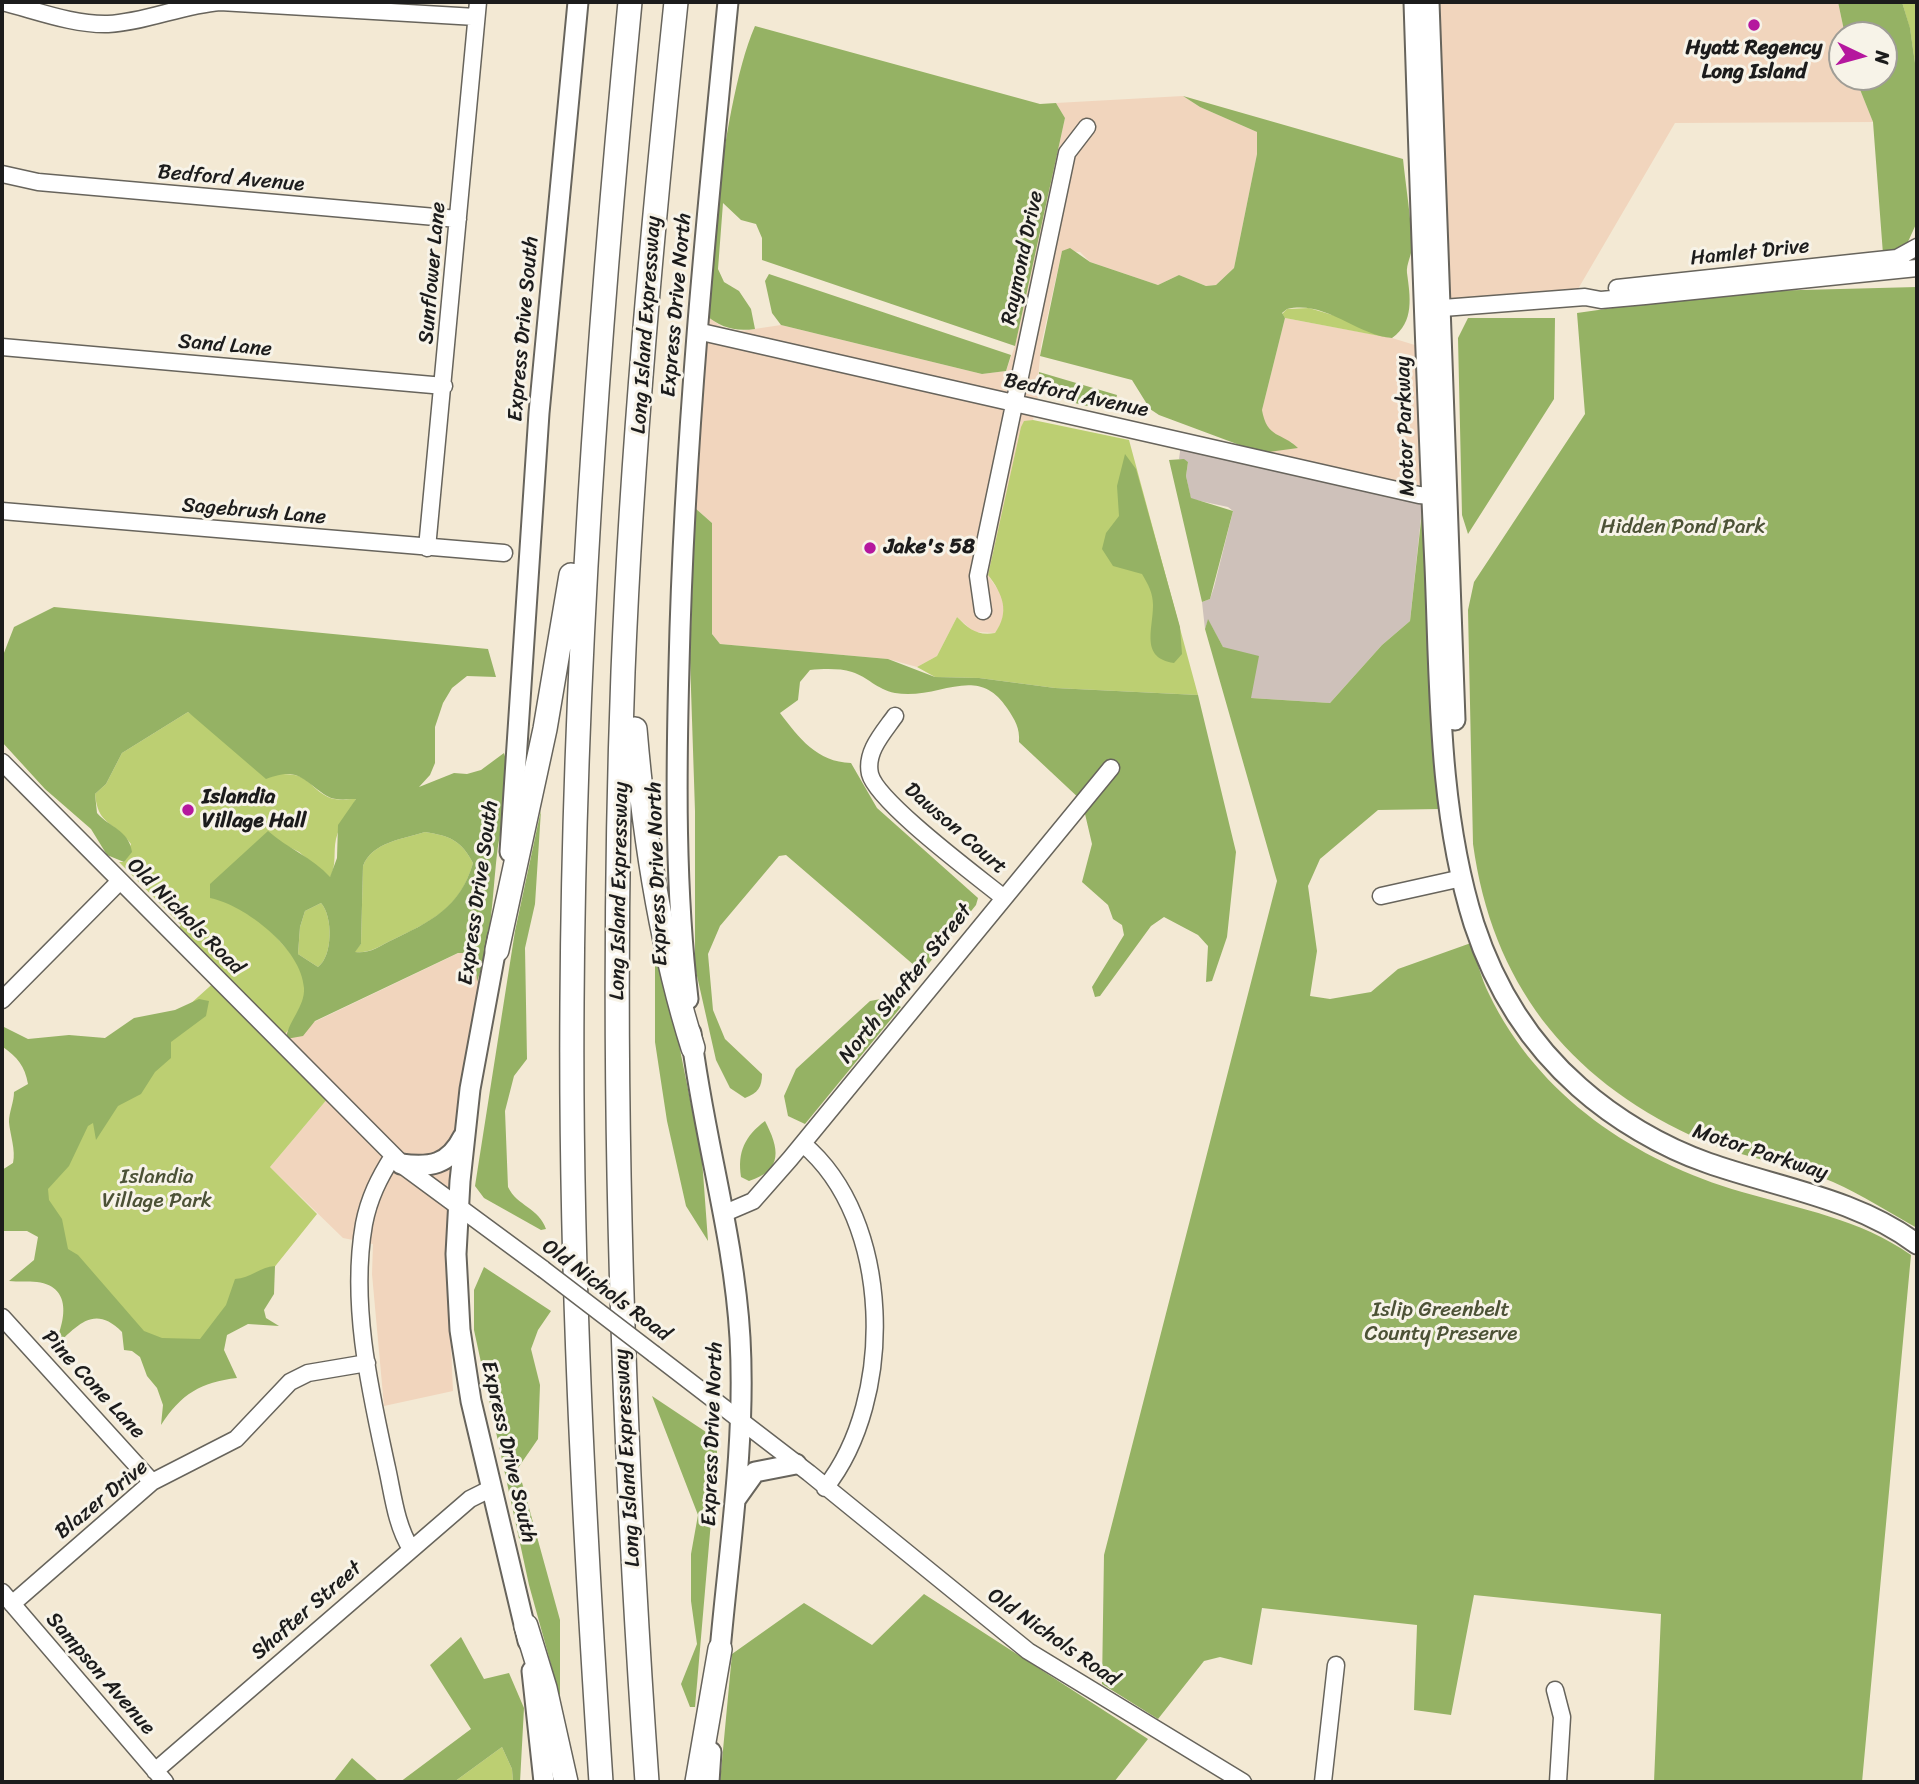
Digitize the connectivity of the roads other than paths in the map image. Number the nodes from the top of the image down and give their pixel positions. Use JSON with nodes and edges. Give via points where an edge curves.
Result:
{"nodes":[{"id":1,"x":2,"y":2,"type":"edge"},
{"id":2,"x":578,"y":2,"type":"edge"},
{"id":3,"x":630,"y":2,"type":"edge"},
{"id":4,"x":676,"y":2,"type":"edge"},
{"id":5,"x":728,"y":2,"type":"edge"},
{"id":6,"x":1414,"y":2,"type":"edge"},
{"id":7,"x":1429,"y":2,"type":"edge"},
{"id":8,"x":477,"y":10,"type":"edge"},
{"id":9,"x":1087,"y":127,"type":"dead end"},
{"id":10,"x":2,"y":174,"type":"edge"},
{"id":11,"x":458,"y":219,"type":"junction"},
{"id":12,"x":1915,"y":248,"type":"edge"},
{"id":13,"x":1917,"y":268,"type":"edge"},
{"id":14,"x":1585,"y":297,"type":"junction"},
{"id":15,"x":1432,"y":309,"type":"junction"},
{"id":16,"x":697,"y":331,"type":"junction"},
{"id":17,"x":2,"y":347,"type":"edge"},
{"id":18,"x":444,"y":386,"type":"junction"},
{"id":19,"x":1014,"y":404,"type":"junction"},
{"id":20,"x":590,"y":469,"type":"junction"},
{"id":21,"x":1440,"y":496,"type":"junction"},
{"id":22,"x":2,"y":511,"type":"edge"},
{"id":23,"x":427,"y":548,"type":"junction"},
{"id":24,"x":504,"y":553,"type":"dead end"},
{"id":25,"x":983,"y":611,"type":"dead end"},
{"id":26,"x":623,"y":671,"type":"junction"},
{"id":27,"x":895,"y":716,"type":"dead end"},
{"id":28,"x":2,"y":762,"type":"edge"},
{"id":29,"x":1111,"y":768,"type":"dead end"},
{"id":30,"x":1462,"y":878,"type":"junction"},
{"id":31,"x":120,"y":881,"type":"junction"},
{"id":32,"x":1381,"y":896,"type":"dead end"},
{"id":33,"x":1004,"y":898,"type":"junction"},
{"id":34,"x":497,"y":950,"type":"junction"},
{"id":35,"x":2,"y":1000,"type":"edge"},
{"id":36,"x":693,"y":1048,"type":"junction"},
{"id":37,"x":464,"y":1136,"type":"junction"},
{"id":38,"x":803,"y":1144,"type":"junction"},
{"id":39,"x":397,"y":1160,"type":"junction"},
{"id":40,"x":457,"y":1208,"type":"junction"},
{"id":41,"x":725,"y":1213,"type":"junction"},
{"id":42,"x":1917,"y":1244,"type":"edge"},
{"id":43,"x":2,"y":1317,"type":"edge"},
{"id":44,"x":368,"y":1363,"type":"junction"},
{"id":45,"x":739,"y":1420,"type":"junction"},
{"id":46,"x":796,"y":1464,"type":"junction"},
{"id":47,"x":152,"y":1482,"type":"junction"},
{"id":48,"x":825,"y":1488,"type":"junction"},
{"id":49,"x":490,"y":1489,"type":"junction"},
{"id":50,"x":734,"y":1501,"type":"junction"},
{"id":51,"x":411,"y":1549,"type":"junction"},
{"id":52,"x":7,"y":1598,"type":"edge"},
{"id":53,"x":526,"y":1626,"type":"junction"},
{"id":54,"x":720,"y":1649,"type":"junction"},
{"id":55,"x":1336,"y":1665,"type":"dead end"},
{"id":56,"x":1555,"y":1690,"type":"dead end"},
{"id":57,"x":160,"y":1777,"type":"edge"},
{"id":58,"x":544,"y":1782,"type":"edge"},
{"id":59,"x":566,"y":1782,"type":"edge"},
{"id":60,"x":601,"y":1782,"type":"edge"},
{"id":61,"x":647,"y":1782,"type":"edge"},
{"id":62,"x":696,"y":1782,"type":"edge"},
{"id":63,"x":709,"y":1782,"type":"edge"},
{"id":64,"x":1243,"y":1782,"type":"edge"},
{"id":65,"x":1323,"y":1782,"type":"edge"},
{"id":66,"x":1558,"y":1782,"type":"edge"}],
"edges":[{"from":1,"to":8,"type":"street","via":[[73,11],[111,24],[220,2]]},
{"from":2,"to":34,"type":"main road","name":"Express Drive South","via":[[539,413],[516,790]]},
{"from":3,"to":20,"type":"highway"},
{"from":4,"to":26,"type":"highway","name":"Long Island Expressway","via":[[646,324]]},
{"from":5,"to":16,"type":"main road","name":"Express Drive North"},
{"from":6,"to":15,"type":"main road","name":"Motor Parkway"},
{"from":7,"to":15,"type":"main road","name":"Motor Parkway"},
{"from":8,"to":11,"type":"street","name":"Sunflower Lane"},
{"from":9,"to":19,"type":"street","name":"Raymond Drive","via":[[1067,153]]},
{"from":10,"to":11,"type":"street","name":"Bedford Avenue","via":[[38,182]]},
{"from":11,"to":18,"type":"street","name":"Sunflower Lane"},
{"from":12,"to":13,"type":"street"},
{"from":12,"to":14,"type":"street","name":"Hamlet Drive","via":[[1897,258],[1602,290]]},
{"from":13,"to":14,"type":"street","name":"Hamlet Drive","via":[[1601,300]]},
{"from":14,"to":15,"type":"street","name":"Hamlet Drive"},
{"from":15,"to":21,"type":"main road","name":"Motor Parkway"},
{"from":16,"to":19,"type":"street","name":"Bedford Avenue"},
{"from":16,"to":36,"type":"main road","name":"Express Drive North","via":[[682,572],[677,825],[679,927]]},
{"from":17,"to":18,"type":"street","name":"Sand Lane"},
{"from":18,"to":23,"type":"street","name":"Sunflower Lane"},
{"from":19,"to":21,"type":"street","name":"Bedford Avenue"},
{"from":19,"to":25,"type":"street","name":"Raymond Drive","via":[[978,576]]},
{"from":20,"to":34,"type":"highway","via":[[576,510],[554,686]]},
{"from":20,"to":60,"type":"highway","via":[[576,782],[573,1157],[580,1425]]},
{"from":21,"to":30,"type":"main road","name":"Motor Parkway","via":[[1441,695]]},
{"from":22,"to":23,"type":"street","name":"Sagebrush Lane"},
{"from":23,"to":24,"type":"street","name":"Sagebrush Lane"},
{"from":26,"to":36,"type":"highway","via":[[634,714],[641,792],[677,996]]},
{"from":26,"to":61,"type":"highway","name":"Long Island Expressway","via":[[620,1272],[630,1530]]},
{"from":27,"to":33,"type":"street","name":"Dawson Court","via":[[870,758],[876,787]]},
{"from":28,"to":31,"type":"street","name":"Old Nichols Road"},
{"from":29,"to":33,"type":"street","name":"North Shafter Street"},
{"from":30,"to":32,"type":"street"},
{"from":30,"to":42,"type":"main road","name":"Motor Parkway","via":[[1483,949],[1504,996],[1533,1039],[1581,1089],[1636,1128],[1689,1156],[1850,1207]]},
{"from":31,"to":35,"type":"street"},
{"from":31,"to":39,"type":"street","name":"Old Nichols Road"},
{"from":33,"to":38,"type":"street","name":"North Shafter Street"},
{"from":34,"to":37,"type":"main road","name":"Express Drive South"},
{"from":36,"to":41,"type":"main road","name":"Express Drive North"},
{"from":37,"to":39,"type":"main road","via":[[442,1163],[425,1166]]},
{"from":37,"to":40,"type":"main road","name":"Express Drive South"},
{"from":38,"to":41,"type":"street","name":"North Shafter Street","via":[[753,1201]]},
{"from":38,"to":48,"type":"street","via":[[843,1191],[866,1248],[874,1290],[874,1336],[866,1390],[844,1456]]},
{"from":39,"to":40,"type":"street","name":"Old Nichols Road"},
{"from":39,"to":44,"type":"street","via":[[371,1197],[363,1235]]},
{"from":40,"to":45,"type":"street","name":"Old Nichols Road","bridge":true},
{"from":40,"to":49,"type":"main road","name":"Express Drive South","via":[[463,1352]]},
{"from":41,"to":45,"type":"main road","name":"Express Drive North","via":[[740,1337]]},
{"from":43,"to":47,"type":"street","name":"Pine Cone Lane"},
{"from":44,"to":47,"type":"street","name":"Blazer Drive","via":[[298,1377],[236,1439]]},
{"from":44,"to":51,"type":"street","via":[[399,1522]]},
{"from":45,"to":46,"type":"street","name":"Old Nichols Road"},
{"from":45,"to":50,"type":"main road","name":"Express Drive North"},
{"from":46,"to":48,"type":"street","name":"Old Nichols Road"},
{"from":46,"to":50,"type":"main road","via":[[755,1472]]},
{"from":47,"to":52,"type":"street","name":"Blazer Drive"},
{"from":48,"to":64,"type":"street","name":"Old Nichols Road","via":[[1028,1651]]},
{"from":49,"to":51,"type":"street","name":"Shafter Street","via":[[470,1499]]},
{"from":49,"to":53,"type":"main road","name":"Express Drive South"},
{"from":50,"to":54,"type":"main road","name":"Express Drive North"},
{"from":51,"to":57,"type":"street","name":"Shafter Street"},
{"from":52,"to":57,"type":"street","name":"Sampson Avenue"},
{"from":53,"to":58,"type":"main road","name":"Express Drive South"},
{"from":53,"to":59,"type":"highway"},
{"from":54,"to":62,"type":"highway"},
{"from":54,"to":63,"type":"main road","name":"Express Drive North"},
{"from":55,"to":65,"type":"street"},
{"from":56,"to":66,"type":"street","via":[[1562,1717]]}]}
